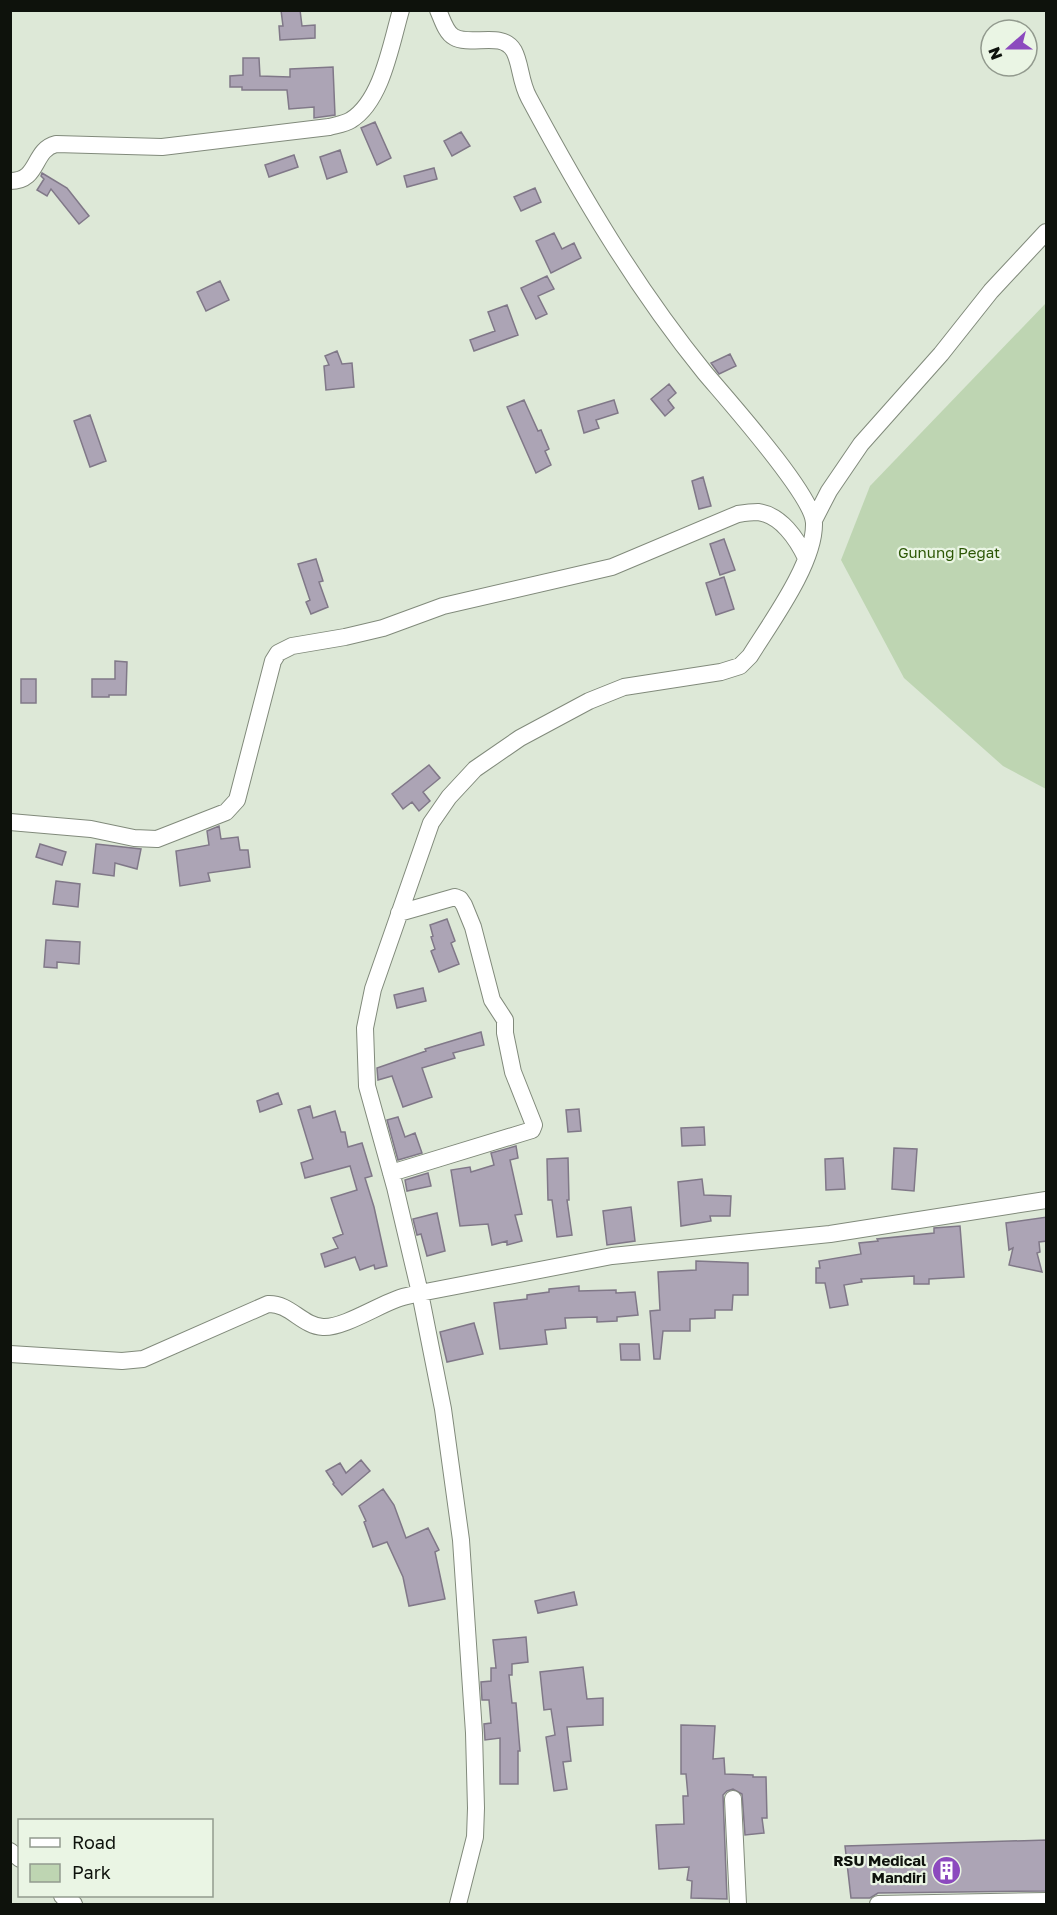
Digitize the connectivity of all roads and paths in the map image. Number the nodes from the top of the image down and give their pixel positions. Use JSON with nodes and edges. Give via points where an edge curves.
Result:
{"nodes":[{"id":1,"x":401,"y":10,"type":"edge"},
{"id":2,"x":438,"y":10,"type":"edge"},
{"id":3,"x":10,"y":181,"type":"edge"},
{"id":4,"x":1047,"y":232,"type":"edge"},
{"id":5,"x":814,"y":520,"type":"junction"},
{"id":6,"x":806,"y":558,"type":"junction"},
{"id":7,"x":10,"y":822,"type":"edge"},
{"id":8,"x":399,"y":913,"type":"junction"},
{"id":9,"x":391,"y":1173,"type":"junction"},
{"id":10,"x":1047,"y":1200,"type":"edge"},
{"id":11,"x":420,"y":1293,"type":"junction"},
{"id":12,"x":10,"y":1354,"type":"edge"},
{"id":13,"x":733,"y":1799,"type":"dead end"},
{"id":14,"x":1047,"y":1901,"type":"edge"},
{"id":15,"x":458,"y":1905,"type":"edge"},
{"id":16,"x":738,"y":1905,"type":"edge"},
{"id":17,"x":878,"y":1905,"type":"edge"}],
"edges":[{"from":1,"to":3,"type":"street","via":[[377,89],[351,121],[162,147],[56,144],[45,149],[27,178]]},
{"from":2,"to":5,"type":"street","via":[[454,37],[498,41],[510,46],[523,88],[572,179],[644,292],[670,330],[775,458],[800,492]]},
{"from":4,"to":5,"type":"street","via":[[991,291],[861,444]]},
{"from":5,"to":6,"type":"street"},
{"from":6,"to":7,"type":"street","via":[[797,540],[776,520],[759,512],[738,514],[612,567],[443,606],[383,628],[292,646],[278,653],[273,661],[237,800],[226,812],[157,838]]},
{"from":6,"to":8,"type":"street","via":[[750,656],[740,666],[624,687],[547,723],[475,769],[430,823]]},
{"from":8,"to":9,"type":"street","via":[[373,989],[365,1028],[367,1086]]},
{"from":8,"to":9,"type":"street","via":[[455,897],[464,905],[492,1000],[505,1020],[513,1072],[534,1125],[532,1130]]},
{"from":9,"to":11,"type":"street"},
{"from":10,"to":11,"type":"street","via":[[830,1234],[612,1256]]},
{"from":11,"to":12,"type":"street","via":[[323,1327],[310,1324],[278,1304],[268,1304],[143,1359]]},
{"from":11,"to":15,"type":"street","via":[[443,1409],[461,1540],[474,1733],[475,1837]]},
{"from":13,"to":16,"type":"street"},
{"from":14,"to":17,"type":"street"}]}
